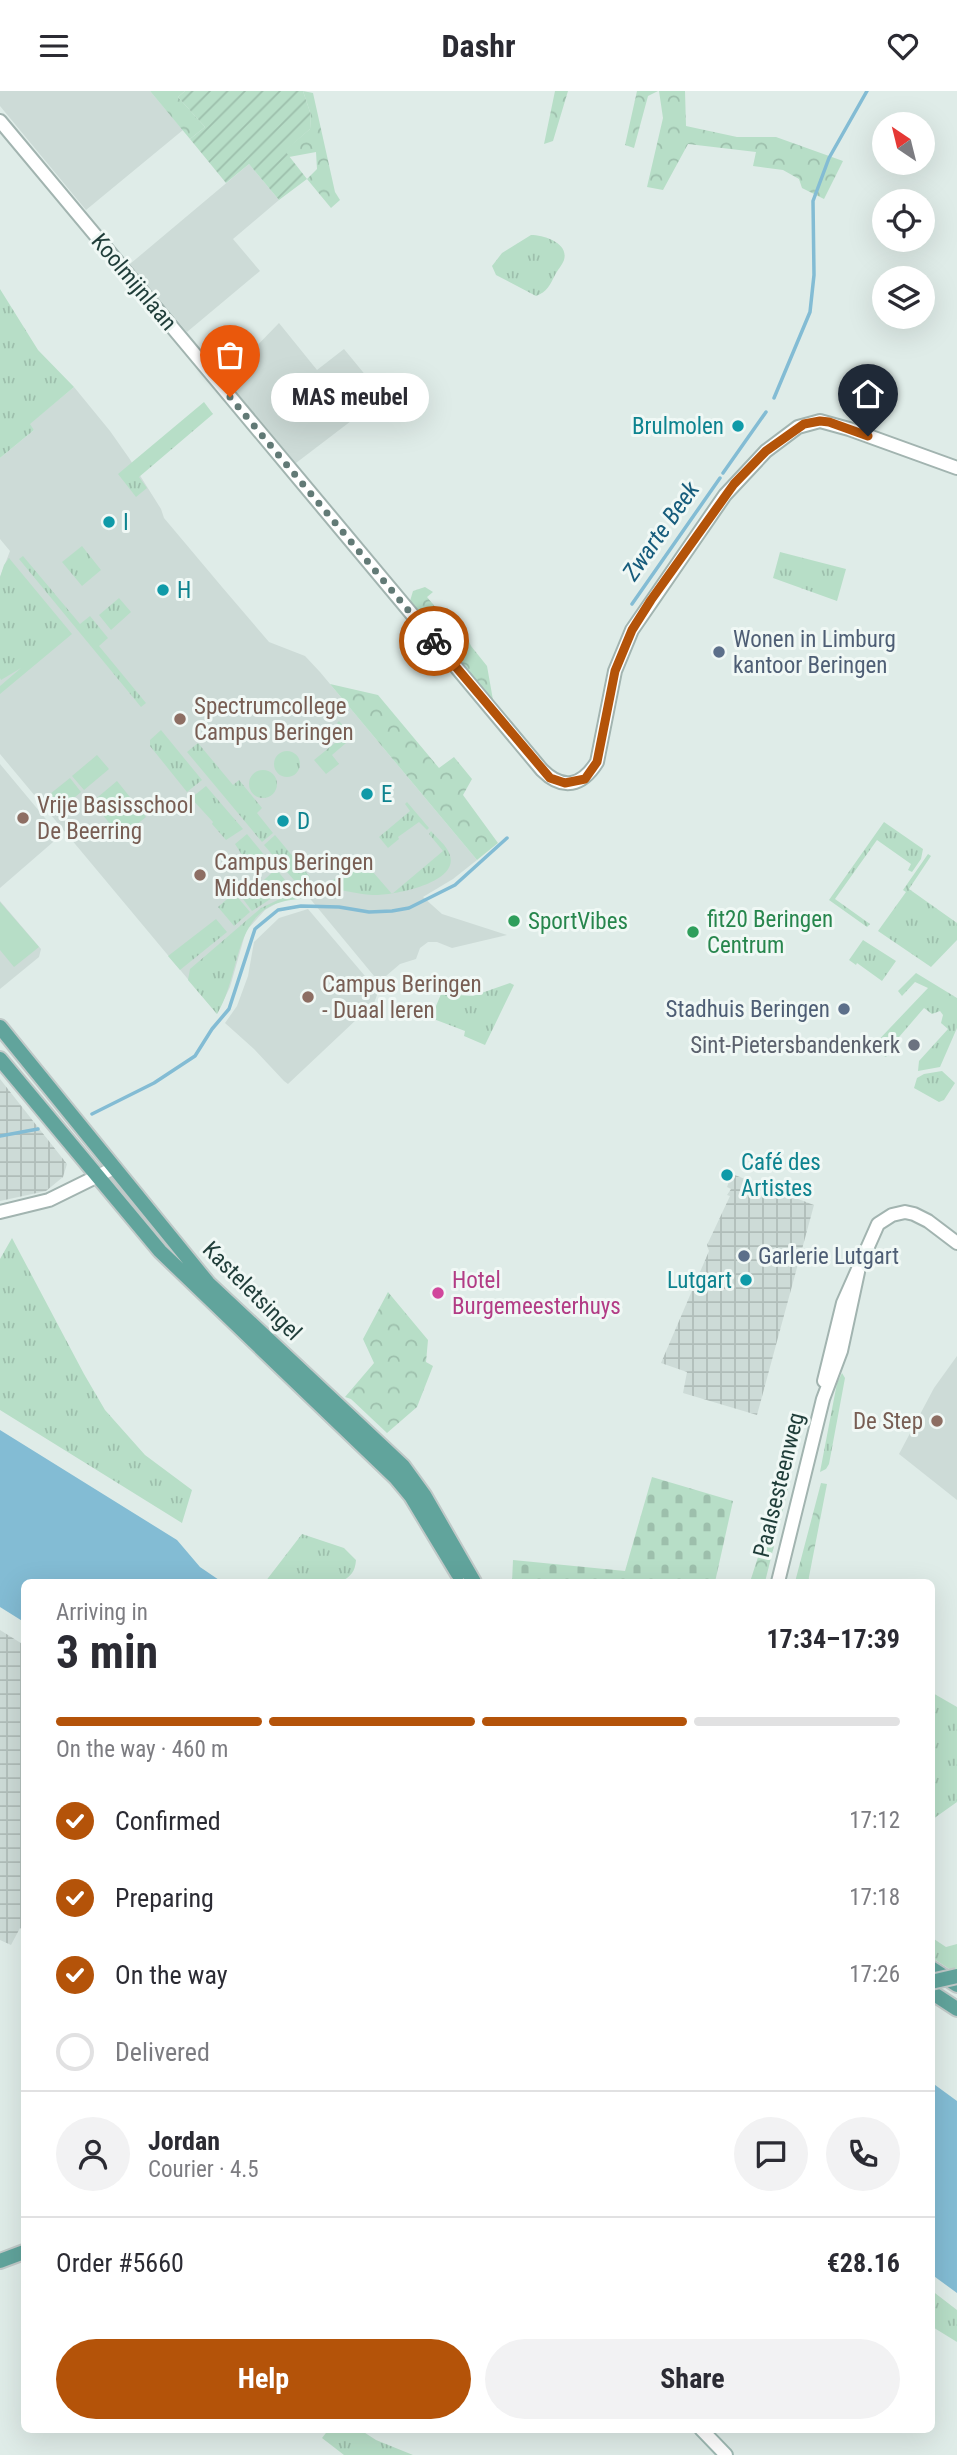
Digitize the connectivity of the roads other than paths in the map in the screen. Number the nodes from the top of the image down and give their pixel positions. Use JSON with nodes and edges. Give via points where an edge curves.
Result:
{"nodes":[{"id":1,"x":0,"y":121,"type":"edge"},
{"id":2,"x":957,"y":468,"type":"edge"},
{"id":3,"x":0,"y":1027,"type":"edge"},
{"id":4,"x":0,"y":1059,"type":"edge"},
{"id":5,"x":114,"y":1168,"type":"junction"},
{"id":6,"x":97,"y":1177,"type":"junction"},
{"id":7,"x":0,"y":1212,"type":"edge"},
{"id":8,"x":957,"y":1243,"type":"edge"},
{"id":9,"x":461,"y":1579,"type":"edge"},
{"id":10,"x":472,"y":1579,"type":"edge"},
{"id":11,"x":779,"y":1579,"type":"edge"},
{"id":12,"x":935,"y":1971,"type":"edge"},
{"id":13,"x":957,"y":1976,"type":"edge"},
{"id":14,"x":935,"y":1981,"type":"edge"},
{"id":15,"x":957,"y":1985,"type":"edge"},
{"id":16,"x":935,"y":1995,"type":"edge"},
{"id":17,"x":957,"y":2009,"type":"edge"},
{"id":18,"x":21,"y":2253,"type":"edge"},
{"id":19,"x":0,"y":2260,"type":"edge"},
{"id":20,"x":705,"y":2433,"type":"edge"},
{"id":21,"x":726,"y":2455,"type":"edge"}],
"edges":[{"from":1,"to":2,"type":"street","name":"Koolmijnlaan","via":[[542,770],[556,781],[585,779],[597,762],[620,656],[632,630],[725,495],[757,459],[798,427],[829,422]]},
{"from":3,"to":5,"type":"main road","name":"Kasteletsingel"},
{"from":4,"to":6,"type":"main road","name":"Kasteletsingel"},
{"from":5,"to":6,"type":"street"},
{"from":5,"to":10,"type":"main road","name":"Kasteletsingel","via":[[208,1283],[403,1466]]},
{"from":6,"to":7,"type":"street","via":[[49,1200]]},
{"from":6,"to":9,"type":"main road","name":"Kasteletsingel","via":[[212,1304],[396,1478]]},
{"from":8,"to":11,"type":"street","name":"Paalsesteenweg","via":[[918,1215],[905,1212],[881,1221],[874,1230],[823,1399]]},
{"from":12,"to":15,"type":"main road"},
{"from":13,"to":14,"type":"main road","bridge":true},
{"from":16,"to":17,"type":"main road"},
{"from":18,"to":19,"type":"main road"},
{"from":20,"to":21,"type":"street"}]}
